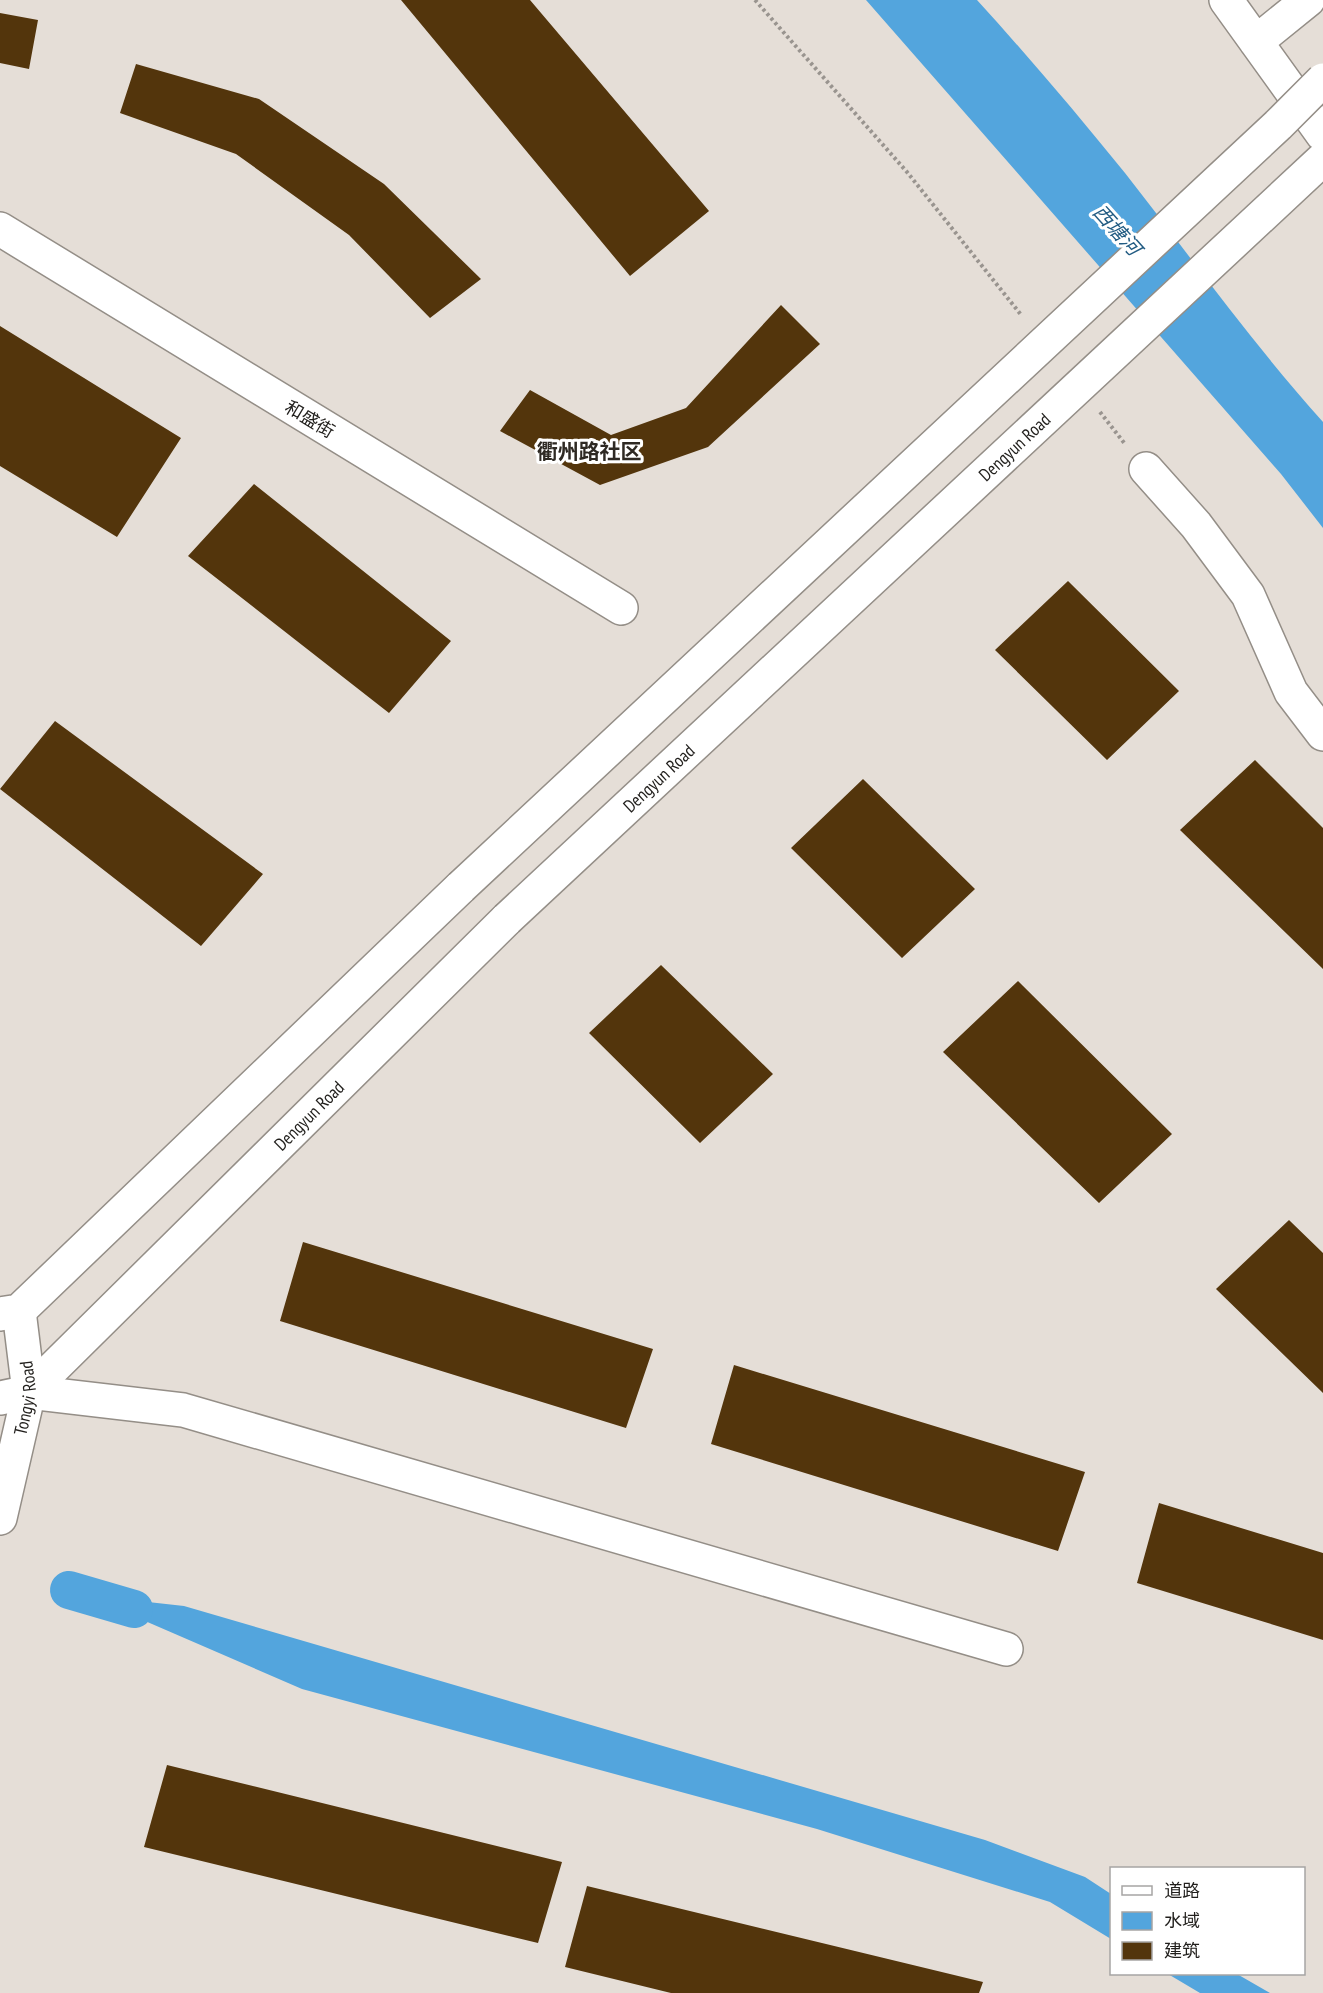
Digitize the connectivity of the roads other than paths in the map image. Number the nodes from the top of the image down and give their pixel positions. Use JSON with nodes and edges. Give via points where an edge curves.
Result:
{"nodes":[{"id":1,"x":1226,"y":0,"type":"edge"},
{"id":2,"x":1308,"y":0,"type":"edge"},
{"id":3,"x":1256,"y":42,"type":"junction"},
{"id":4,"x":1323,"y":80,"type":"edge"},
{"id":5,"x":1323,"y":135,"type":"edge"},
{"id":6,"x":1323,"y":159,"type":"edge"},
{"id":7,"x":0,"y":229,"type":"edge"},
{"id":8,"x":1146,"y":469,"type":"road end"},
{"id":9,"x":621,"y":608,"type":"dead end"},
{"id":10,"x":1323,"y":734,"type":"edge"},
{"id":11,"x":9,"y":1313,"type":"edge"},
{"id":12,"x":15,"y":1395,"type":"edge"},
{"id":13,"x":0,"y":1518,"type":"edge"},
{"id":14,"x":1006,"y":1649,"type":"dead end"}],
"edges":[{"from":1,"to":3,"type":"main road"},
{"from":2,"to":3,"type":"main road"},
{"from":3,"to":5,"type":"main road"},
{"from":4,"to":11,"type":"main road","bridge":true},
{"from":6,"to":12,"type":"main road","name":"Dengyun Road","bridge":true,"via":[[507,919]]},
{"from":7,"to":9,"type":"main road","name":"和盛街"},
{"from":8,"to":10,"type":"main road","via":[[1196,525],[1248,595],[1291,692]]},
{"from":11,"to":12,"type":"main road","name":"Tongyi Road"},
{"from":12,"to":13,"type":"main road","name":"Tongyi Road"},
{"from":12,"to":14,"type":"main road","via":[[183,1410]]}]}
